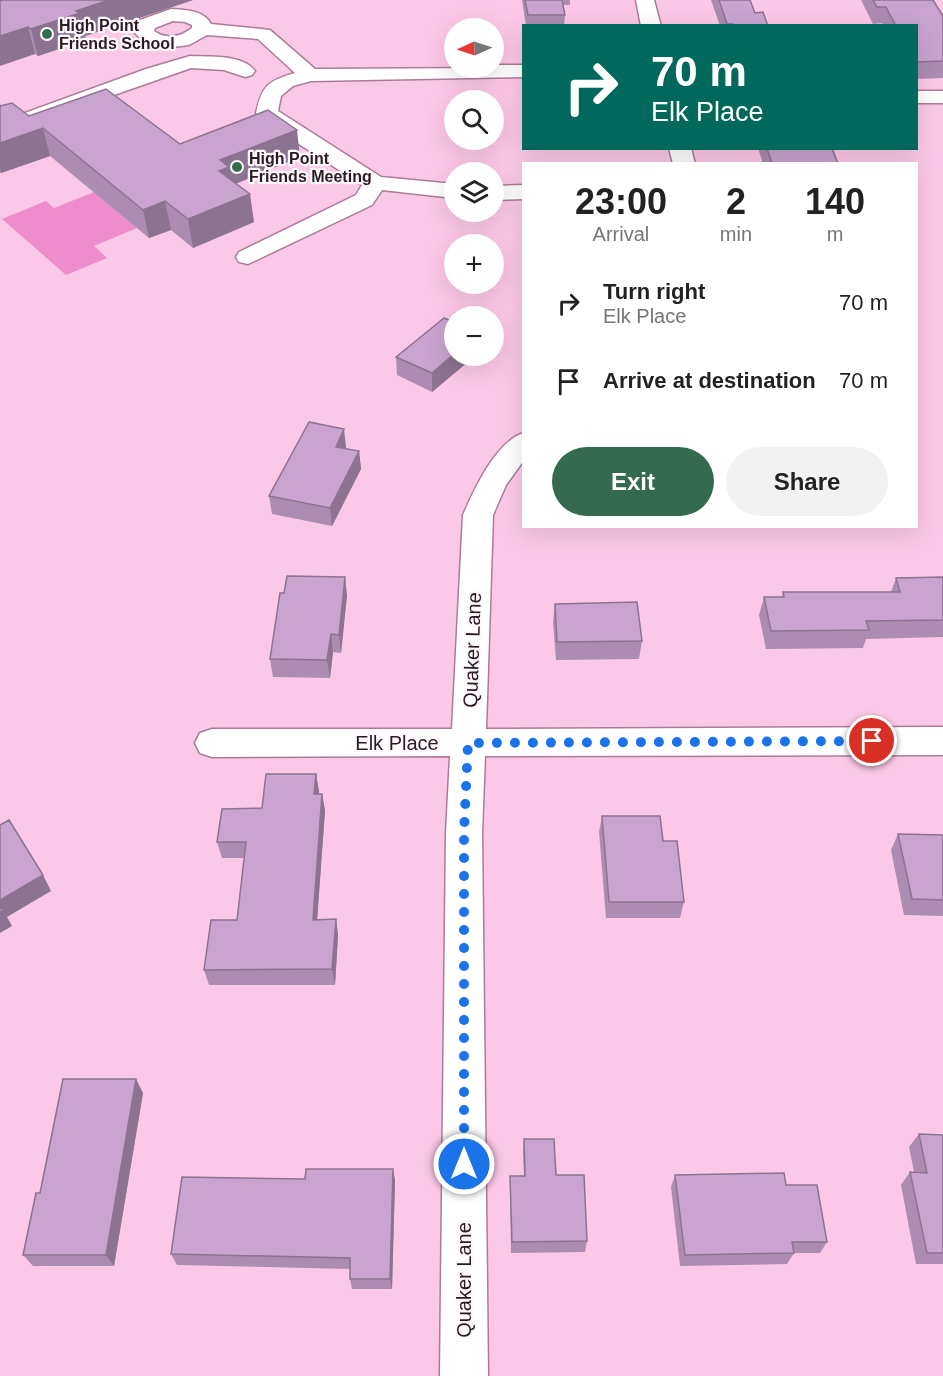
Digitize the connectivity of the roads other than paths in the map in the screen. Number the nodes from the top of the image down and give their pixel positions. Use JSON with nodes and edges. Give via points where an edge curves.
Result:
{"nodes":[{"id":1,"x":645,"y":0,"type":"edge"},
{"id":2,"x":651,"y":24,"type":"edge"},
{"id":3,"x":202,"y":29,"type":"dead end"},
{"id":4,"x":245,"y":71,"type":"junction"},
{"id":5,"x":522,"y":71,"type":"edge"},
{"id":6,"x":310,"y":75,"type":"junction"},
{"id":7,"x":271,"y":93,"type":"junction"},
{"id":8,"x":918,"y":97,"type":"edge"},
{"id":9,"x":943,"y":97,"type":"edge"},
{"id":10,"x":0,"y":129,"type":"edge"},
{"id":11,"x":375,"y":183,"type":"junction"},
{"id":12,"x":444,"y":190,"type":"edge"},
{"id":13,"x":522,"y":192,"type":"edge"},
{"id":14,"x":504,"y":193,"type":"edge"},
{"id":15,"x":248,"y":257,"type":"dead end"},
{"id":16,"x":522,"y":444,"type":"edge"},
{"id":17,"x":943,"y":741,"type":"edge"},
{"id":18,"x":212,"y":743,"type":"dead end"},
{"id":19,"x":468,"y":743,"type":"junction"},
{"id":20,"x":464,"y":1376,"type":"edge"}],
"edges":[{"from":1,"to":2,"type":"street"},
{"from":3,"to":6,"type":"street","via":[[263,34]]},
{"from":4,"to":6,"type":"street"},
{"from":4,"to":7,"type":"street","via":[[262,90]]},
{"from":4,"to":10,"type":"street","via":[[227,64],[190,63]]},
{"from":5,"to":6,"type":"street"},
{"from":6,"to":7,"type":"street","via":[[286,82]]},
{"from":7,"to":11,"type":"street","via":[[267,113]]},
{"from":8,"to":9,"type":"street"},
{"from":11,"to":12,"type":"street"},
{"from":11,"to":15,"type":"street","via":[[364,200]]},
{"from":13,"to":14,"type":"street"},
{"from":16,"to":19,"type":"street","name":"Quaker Lane","via":[[489,486],[478,515]]},
{"from":17,"to":19,"type":"street","name":"Elk Place"},
{"from":18,"to":19,"type":"street","name":"Elk Place"},
{"from":19,"to":20,"type":"street","name":"Quaker Lane","via":[[464,833]]}]}
